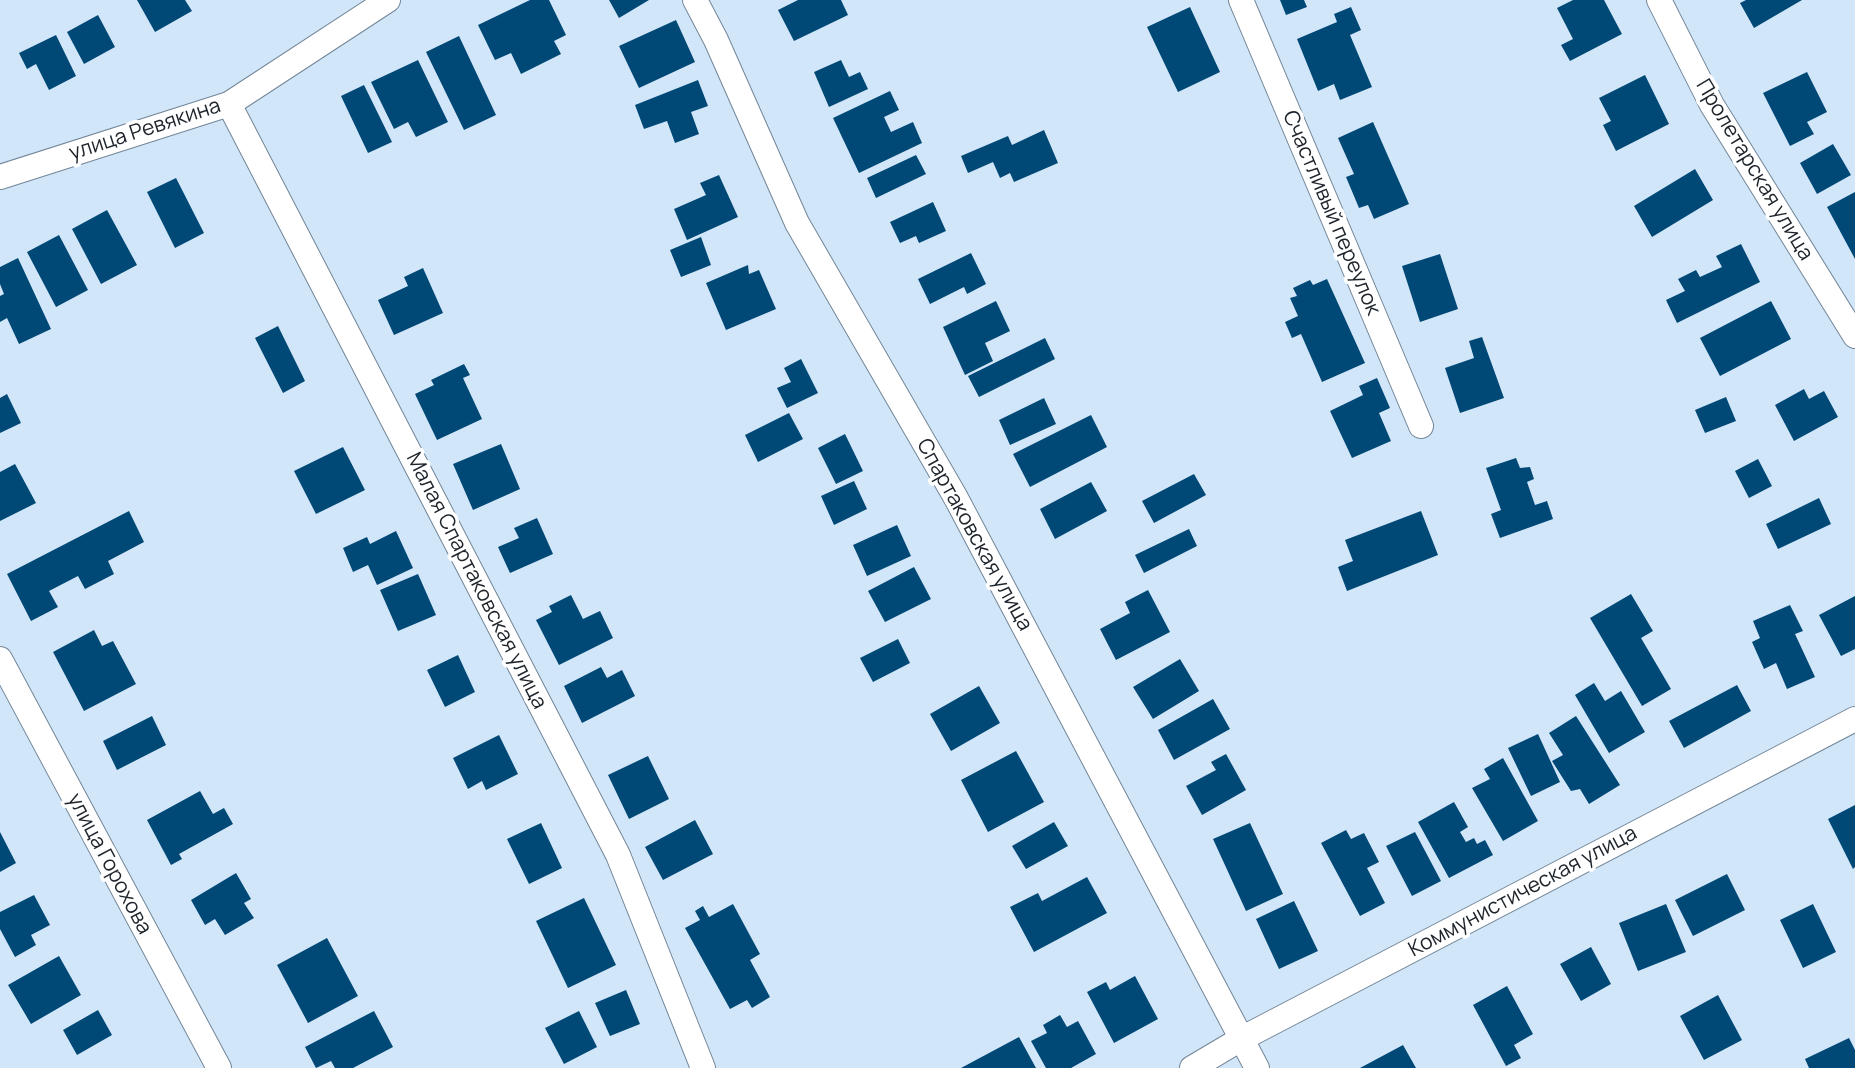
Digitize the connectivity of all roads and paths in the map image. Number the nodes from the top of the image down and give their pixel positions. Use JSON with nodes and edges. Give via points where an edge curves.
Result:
{"nodes":[{"id":1,"x":388,"y":0,"type":"edge"},
{"id":2,"x":695,"y":0,"type":"edge"},
{"id":3,"x":1241,"y":0,"type":"edge"},
{"id":4,"x":1661,"y":1,"type":"edge"},
{"id":5,"x":229,"y":104,"type":"junction"},
{"id":6,"x":0,"y":177,"type":"edge"},
{"id":7,"x":1855,"y":337,"type":"edge"},
{"id":8,"x":1421,"y":426,"type":"dead end"},
{"id":9,"x":0,"y":659,"type":"edge"},
{"id":10,"x":1855,"y":719,"type":"edge"},
{"id":11,"x":1241,"y":1039,"type":"junction"},
{"id":12,"x":219,"y":1068,"type":"edge"},
{"id":13,"x":703,"y":1068,"type":"edge"},
{"id":14,"x":1192,"y":1068,"type":"edge"},
{"id":15,"x":1257,"y":1068,"type":"edge"}],
"edges":[{"from":1,"to":5,"type":"street","name":"улица Ревякина"},
{"from":2,"to":11,"type":"street","name":"Спартаковская улица","via":[[797,223],[956,498]]},
{"from":3,"to":8,"type":"street","name":"Счастливый переулок"},
{"from":4,"to":7,"type":"street","name":"Пролетарская улица","via":[[1712,105]]},
{"from":5,"to":6,"type":"street","name":"улица Ревякина"},
{"from":5,"to":13,"type":"street","name":"Малая Спартаковская улица","via":[[618,855]]},
{"from":9,"to":12,"type":"street","name":"улица Горохова"},
{"from":10,"to":11,"type":"street","name":"Коммунистическая улица"},
{"from":11,"to":14,"type":"street","name":"Коммунистическая улица"},
{"from":11,"to":15,"type":"street","name":"Спартаковская улица"}]}
